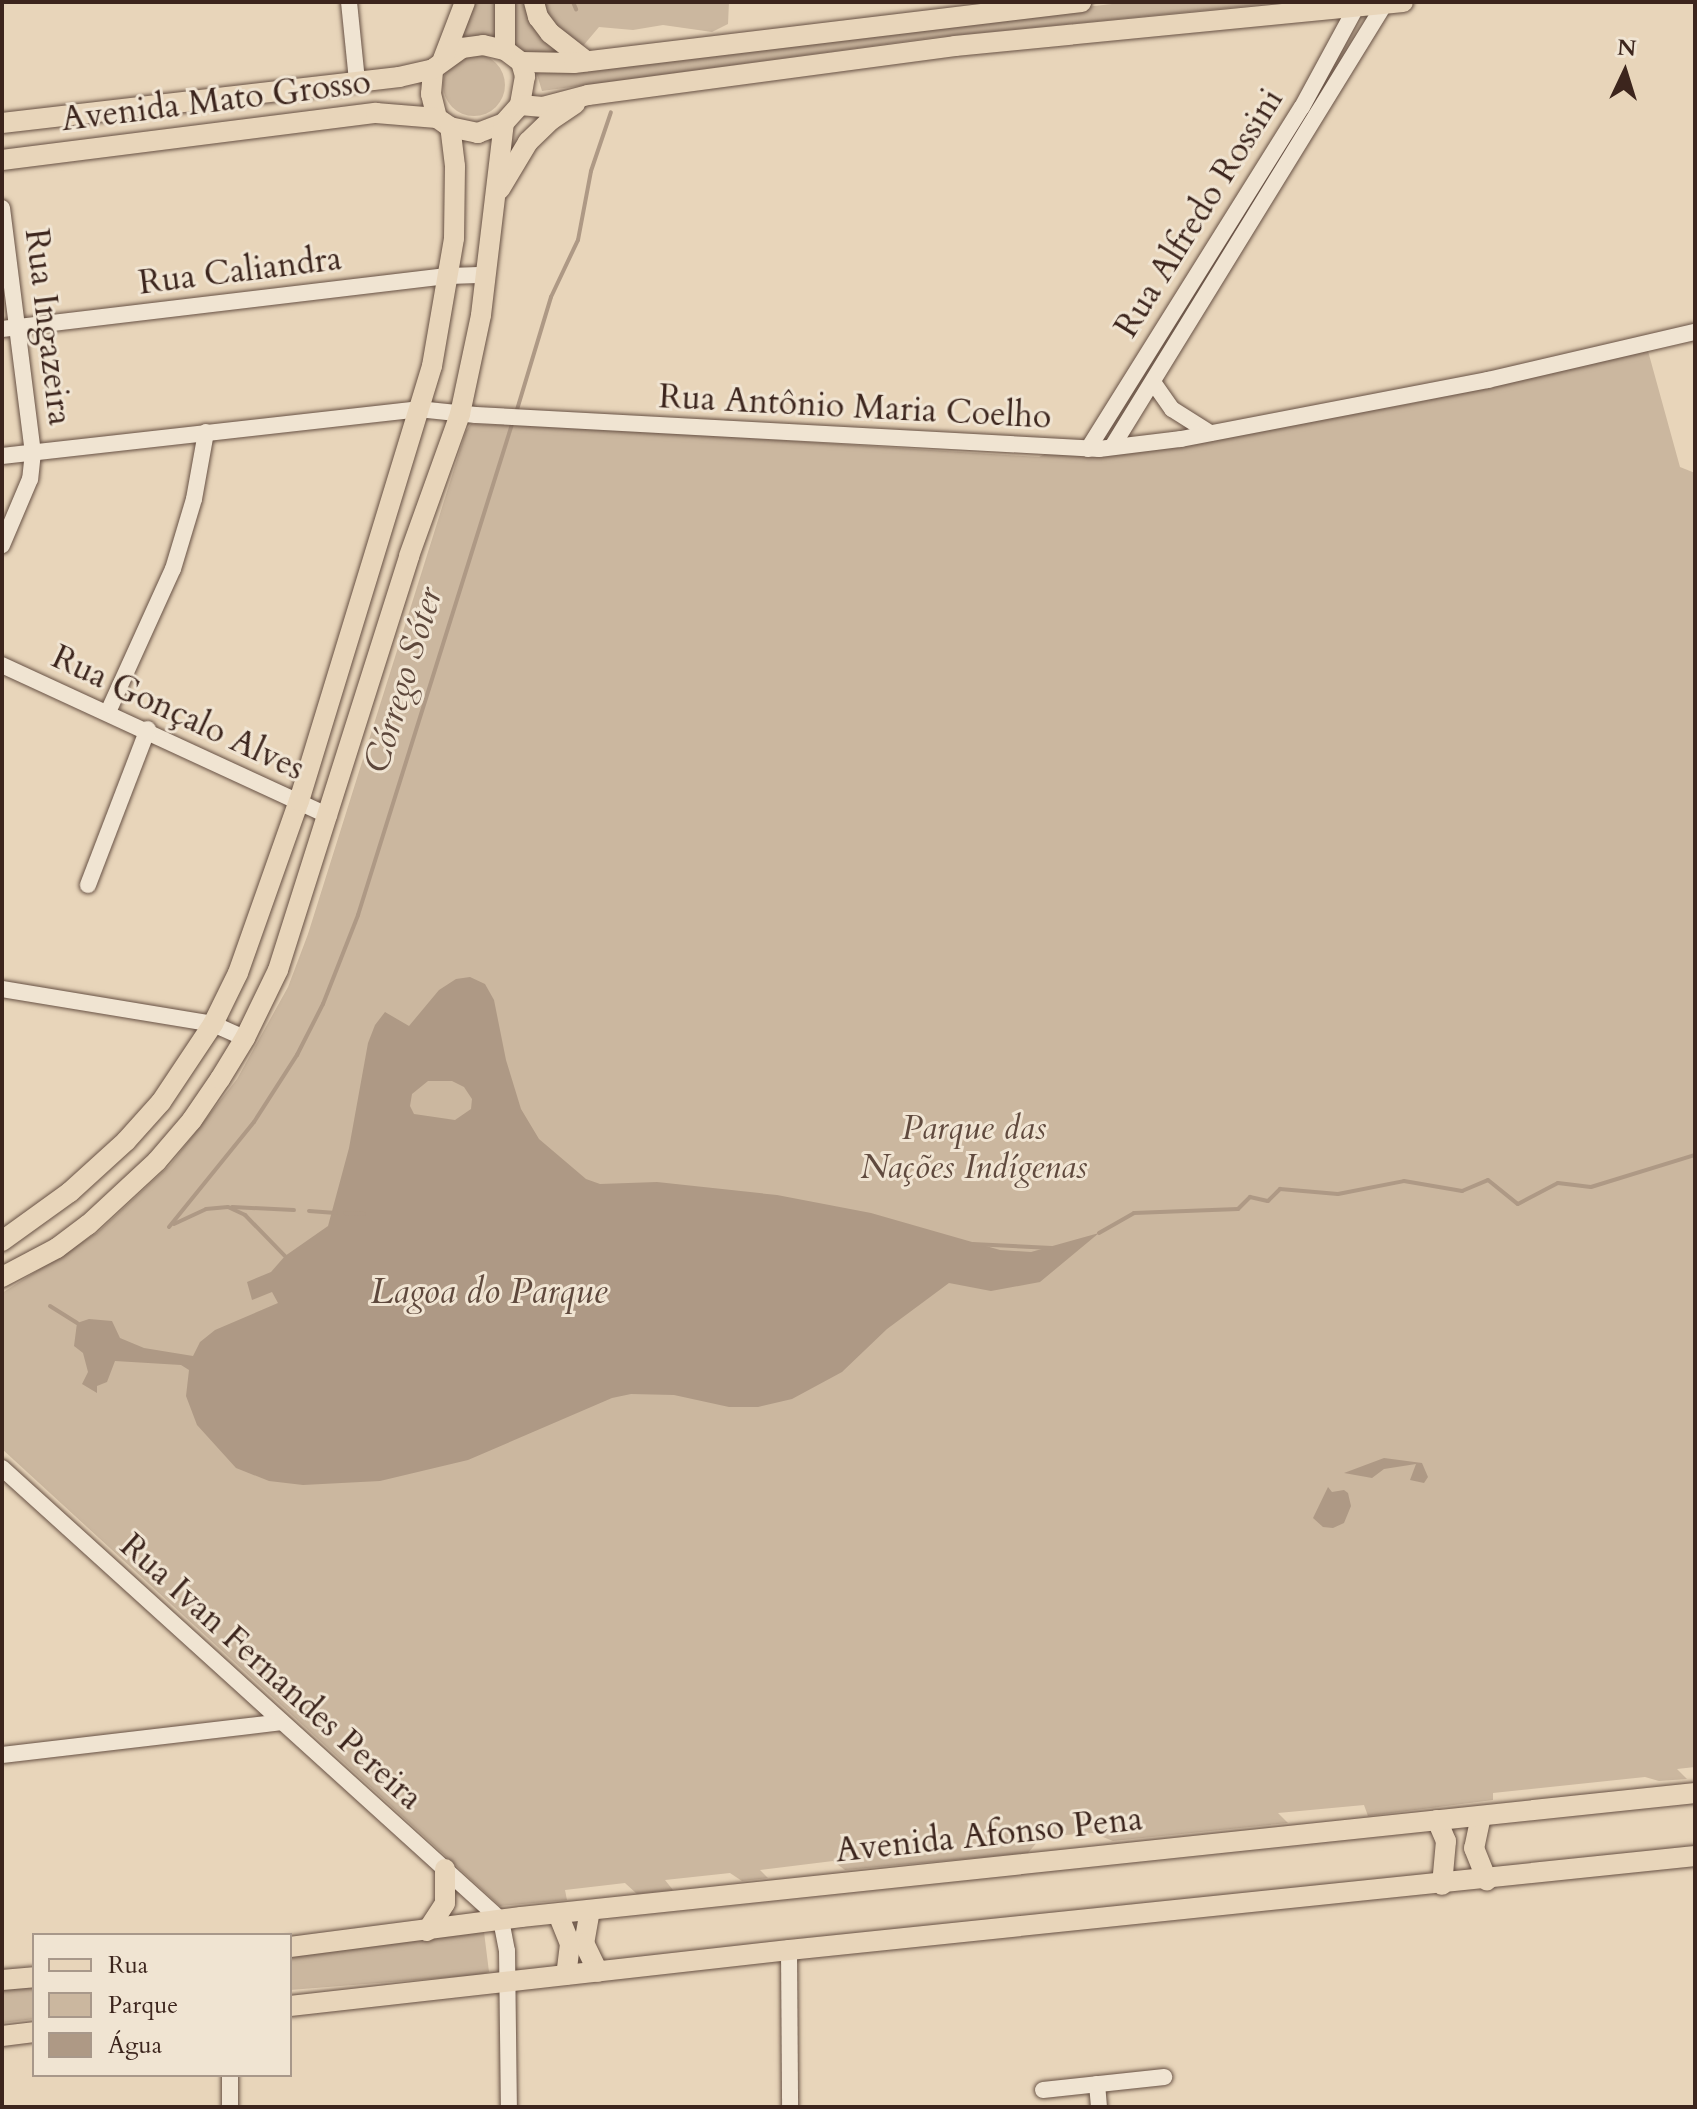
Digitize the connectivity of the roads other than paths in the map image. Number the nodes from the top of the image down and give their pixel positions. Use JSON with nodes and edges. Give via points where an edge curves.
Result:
{"nodes":[{"id":1,"x":349,"y":2,"type":"edge"},
{"id":2,"x":465,"y":2,"type":"edge"},
{"id":3,"x":505,"y":2,"type":"edge"},
{"id":4,"x":534,"y":2,"type":"edge"},
{"id":5,"x":1083,"y":2,"type":"edge"},
{"id":6,"x":1392,"y":3,"type":"edge"},
{"id":7,"x":1050,"y":4,"type":"edge"},
{"id":8,"x":1358,"y":5,"type":"edge"},
{"id":9,"x":967,"y":16,"type":"junction"},
{"id":10,"x":1051,"y":39,"type":"junction"},
{"id":11,"x":955,"y":46,"type":"junction"},
{"id":12,"x":513,"y":56,"type":"junction"},
{"id":13,"x":586,"y":61,"type":"junction"},
{"id":14,"x":438,"y":64,"type":"junction"},
{"id":15,"x":357,"y":81,"type":"junction"},
{"id":16,"x":588,"y":95,"type":"junction"},
{"id":17,"x":520,"y":105,"type":"junction"},
{"id":18,"x":444,"y":122,"type":"junction"},
{"id":19,"x":2,"y":123,"type":"edge"},
{"id":20,"x":504,"y":123,"type":"junction"},
{"id":21,"x":2,"y":160,"type":"edge"},
{"id":22,"x":495,"y":199,"type":"junction"},
{"id":23,"x":2,"y":208,"type":"edge"},
{"id":24,"x":486,"y":275,"type":"junction"},
{"id":25,"x":449,"y":276,"type":"junction"},
{"id":26,"x":19,"y":327,"type":"junction"},
{"id":27,"x":2,"y":329,"type":"edge"},
{"id":28,"x":1695,"y":332,"type":"edge"},
{"id":29,"x":1153,"y":382,"type":"junction"},
{"id":30,"x":418,"y":409,"type":"junction"},
{"id":31,"x":460,"y":414,"type":"junction"},
{"id":32,"x":206,"y":432,"type":"junction"},
{"id":33,"x":1210,"y":433,"type":"junction"},
{"id":34,"x":1112,"y":447,"type":"junction"},
{"id":35,"x":1088,"y":449,"type":"junction"},
{"id":36,"x":33,"y":452,"type":"junction"},
{"id":37,"x":2,"y":456,"type":"edge"},
{"id":38,"x":2,"y":545,"type":"edge"},
{"id":39,"x":2,"y":665,"type":"edge"},
{"id":40,"x":108,"y":712,"type":"junction"},
{"id":41,"x":148,"y":729,"type":"junction"},
{"id":42,"x":299,"y":801,"type":"junction"},
{"id":43,"x":329,"y":816,"type":"junction"},
{"id":44,"x":88,"y":885,"type":"dead end"},
{"id":45,"x":2,"y":989,"type":"edge"},
{"id":46,"x":213,"y":1024,"type":"junction"},
{"id":47,"x":245,"y":1038,"type":"junction"},
{"id":48,"x":2,"y":1241,"type":"edge"},
{"id":49,"x":2,"y":1277,"type":"edge"},
{"id":50,"x":2,"y":1468,"type":"edge"},
{"id":51,"x":282,"y":1722,"type":"junction"},
{"id":52,"x":2,"y":1755,"type":"edge"},
{"id":53,"x":1695,"y":1793,"type":"edge"},
{"id":54,"x":1481,"y":1816,"type":"junction"},
{"id":55,"x":1437,"y":1820,"type":"junction"},
{"id":56,"x":1695,"y":1856,"type":"edge"},
{"id":57,"x":445,"y":1869,"type":"junction"},
{"id":58,"x":1487,"y":1880,"type":"junction"},
{"id":59,"x":1442,"y":1885,"type":"junction"},
{"id":60,"x":590,"y":1910,"type":"junction"},
{"id":61,"x":558,"y":1914,"type":"junction"},
{"id":62,"x":501,"y":1920,"type":"junction"},
{"id":63,"x":427,"y":1931,"type":"junction"},
{"id":64,"x":292,"y":1947,"type":"edge"},
{"id":65,"x":789,"y":1950,"type":"junction"},
{"id":66,"x":598,"y":1972,"type":"junction"},
{"id":67,"x":566,"y":1975,"type":"junction"},
{"id":68,"x":32,"y":1977,"type":"edge"},
{"id":69,"x":2,"y":1980,"type":"edge"},
{"id":70,"x":507,"y":1980,"type":"junction"},
{"id":71,"x":292,"y":2006,"type":"edge"},
{"id":72,"x":32,"y":2032,"type":"edge"},
{"id":73,"x":2,"y":2036,"type":"edge"},
{"id":74,"x":230,"y":2077,"type":"edge"},
{"id":75,"x":1164,"y":2077,"type":"dead end"},
{"id":76,"x":1097,"y":2084,"type":"junction"},
{"id":77,"x":1043,"y":2090,"type":"dead end"},
{"id":78,"x":230,"y":2107,"type":"edge"},
{"id":79,"x":509,"y":2107,"type":"edge"},
{"id":80,"x":790,"y":2107,"type":"edge"},
{"id":81,"x":1099,"y":2107,"type":"edge"}],
"edges":[{"from":1,"to":15,"type":"street"},
{"from":2,"to":14,"type":"main road"},
{"from":3,"to":12,"type":"main road"},
{"from":4,"to":13,"type":"main road","via":[[550,33]]},
{"from":5,"to":7,"type":"main road"},
{"from":5,"to":10,"type":"main road","via":[[1079,19]]},
{"from":6,"to":8,"type":"main road"},
{"from":6,"to":29,"type":"street"},
{"from":7,"to":9,"type":"main road"},
{"from":8,"to":10,"type":"main road"},
{"from":8,"to":35,"type":"street","name":"Rua Alfredo Rossini","via":[[1302,107]]},
{"from":9,"to":11,"type":"main road","via":[[951,33]]},
{"from":9,"to":13,"type":"main road"},
{"from":10,"to":11,"type":"main road"},
{"from":11,"to":16,"type":"main road"},
{"from":12,"to":13,"type":"main road"},
{"from":12,"to":14,"type":"main road","via":[[483,45],[462,48]]},
{"from":12,"to":17,"type":"main road","via":[[525,76]]},
{"from":14,"to":15,"type":"main road","name":"Avenida Mato Grosso"},
{"from":14,"to":18,"type":"main road","via":[[431,94]]},
{"from":15,"to":19,"type":"main road","name":"Avenida Mato Grosso"},
{"from":16,"to":17,"type":"main road","via":[[543,107]]},
{"from":16,"to":22,"type":"main road","via":[[528,142]]},
{"from":17,"to":20,"type":"main road"},
{"from":18,"to":20,"type":"main road","via":[[478,133]]},
{"from":18,"to":21,"type":"main road","name":"Avenida Mato Grosso","via":[[376,113]]},
{"from":18,"to":25,"type":"main road","via":[[455,166]]},
{"from":20,"to":22,"type":"main road"},
{"from":22,"to":24,"type":"main road"},
{"from":23,"to":26,"type":"street","name":"Rua Ingazeira"},
{"from":24,"to":25,"type":"street","name":"Rua Caliandra"},
{"from":24,"to":31,"type":"main road"},
{"from":25,"to":26,"type":"street","name":"Rua Caliandra"},
{"from":25,"to":30,"type":"main road"},
{"from":26,"to":27,"type":"street","name":"Rua Caliandra"},
{"from":26,"to":36,"type":"street","name":"Rua Ingazeira"},
{"from":28,"to":33,"type":"street","name":"Rua Antônio Maria Coelho","via":[[1488,380]]},
{"from":29,"to":33,"type":"street","via":[[1172,409]]},
{"from":29,"to":34,"type":"street"},
{"from":30,"to":31,"type":"street","name":"Rua Antônio Maria Coelho"},
{"from":30,"to":32,"type":"street","name":"Rua Antônio Maria Coelho"},
{"from":30,"to":42,"type":"main road"},
{"from":31,"to":35,"type":"street","name":"Rua Antônio Maria Coelho"},
{"from":31,"to":43,"type":"main road","via":[[409,556]]},
{"from":32,"to":36,"type":"street","name":"Rua Antônio Maria Coelho"},
{"from":32,"to":40,"type":"street","via":[[194,499],[173,569]]},
{"from":33,"to":34,"type":"street","name":"Rua Antônio Maria Coelho"},
{"from":34,"to":35,"type":"street","name":"Rua Antônio Maria Coelho"},
{"from":36,"to":37,"type":"street","name":"Rua Antônio Maria Coelho"},
{"from":36,"to":38,"type":"street","name":"Rua Ingazeira","via":[[30,479]]},
{"from":39,"to":40,"type":"street","name":"Rua Gonçalo Alves"},
{"from":40,"to":41,"type":"street","name":"Rua Gonçalo Alves"},
{"from":41,"to":42,"type":"street","name":"Rua Gonçalo Alves"},
{"from":41,"to":44,"type":"street"},
{"from":42,"to":43,"type":"street","name":"Rua Gonçalo Alves"},
{"from":42,"to":46,"type":"main road","via":[[257,925]]},
{"from":43,"to":47,"type":"main road","via":[[278,970]]},
{"from":45,"to":46,"type":"street"},
{"from":46,"to":47,"type":"street"},
{"from":46,"to":48,"type":"main road","via":[[161,1102],[126,1141],[45,1213]]},
{"from":47,"to":49,"type":"main road","via":[[192,1120],[123,1194],[57,1248]]},
{"from":50,"to":51,"type":"street","name":"Rua Ivan Fernandes Pereira"},
{"from":51,"to":52,"type":"street"},
{"from":51,"to":57,"type":"street","name":"Rua Ivan Fernandes Pereira"},
{"from":53,"to":54,"type":"main road","name":"Avenida Afonso Pena"},
{"from":54,"to":55,"type":"main road","name":"Avenida Afonso Pena"},
{"from":54,"to":58,"type":"main road","via":[[1474,1848]]},
{"from":55,"to":59,"type":"main road","via":[[1446,1841]]},
{"from":55,"to":60,"type":"main road","name":"Avenida Afonso Pena"},
{"from":56,"to":58,"type":"main road"},
{"from":57,"to":62,"type":"street","name":"Rua Ivan Fernandes Pereira"},
{"from":57,"to":63,"type":"main road","via":[[445,1903]]},
{"from":58,"to":59,"type":"main road"},
{"from":59,"to":65,"type":"main road"},
{"from":60,"to":61,"type":"main road","name":"Avenida Afonso Pena"},
{"from":60,"to":66,"type":"main road","via":[[584,1943]]},
{"from":61,"to":62,"type":"main road","name":"Avenida Afonso Pena"},
{"from":61,"to":67,"type":"main road","via":[[570,1944]]},
{"from":62,"to":63,"type":"main road","name":"Avenida Afonso Pena"},
{"from":62,"to":70,"type":"street"},
{"from":63,"to":64,"type":"main road","name":"Avenida Afonso Pena"},
{"from":65,"to":66,"type":"main road"},
{"from":65,"to":80,"type":"street"},
{"from":66,"to":67,"type":"main road"},
{"from":67,"to":70,"type":"main road"},
{"from":68,"to":69,"type":"main road"},
{"from":70,"to":71,"type":"main road"},
{"from":70,"to":79,"type":"street"},
{"from":72,"to":73,"type":"main road"},
{"from":74,"to":78,"type":"street"},
{"from":75,"to":76,"type":"street"},
{"from":76,"to":77,"type":"street"},
{"from":76,"to":81,"type":"street"}]}
